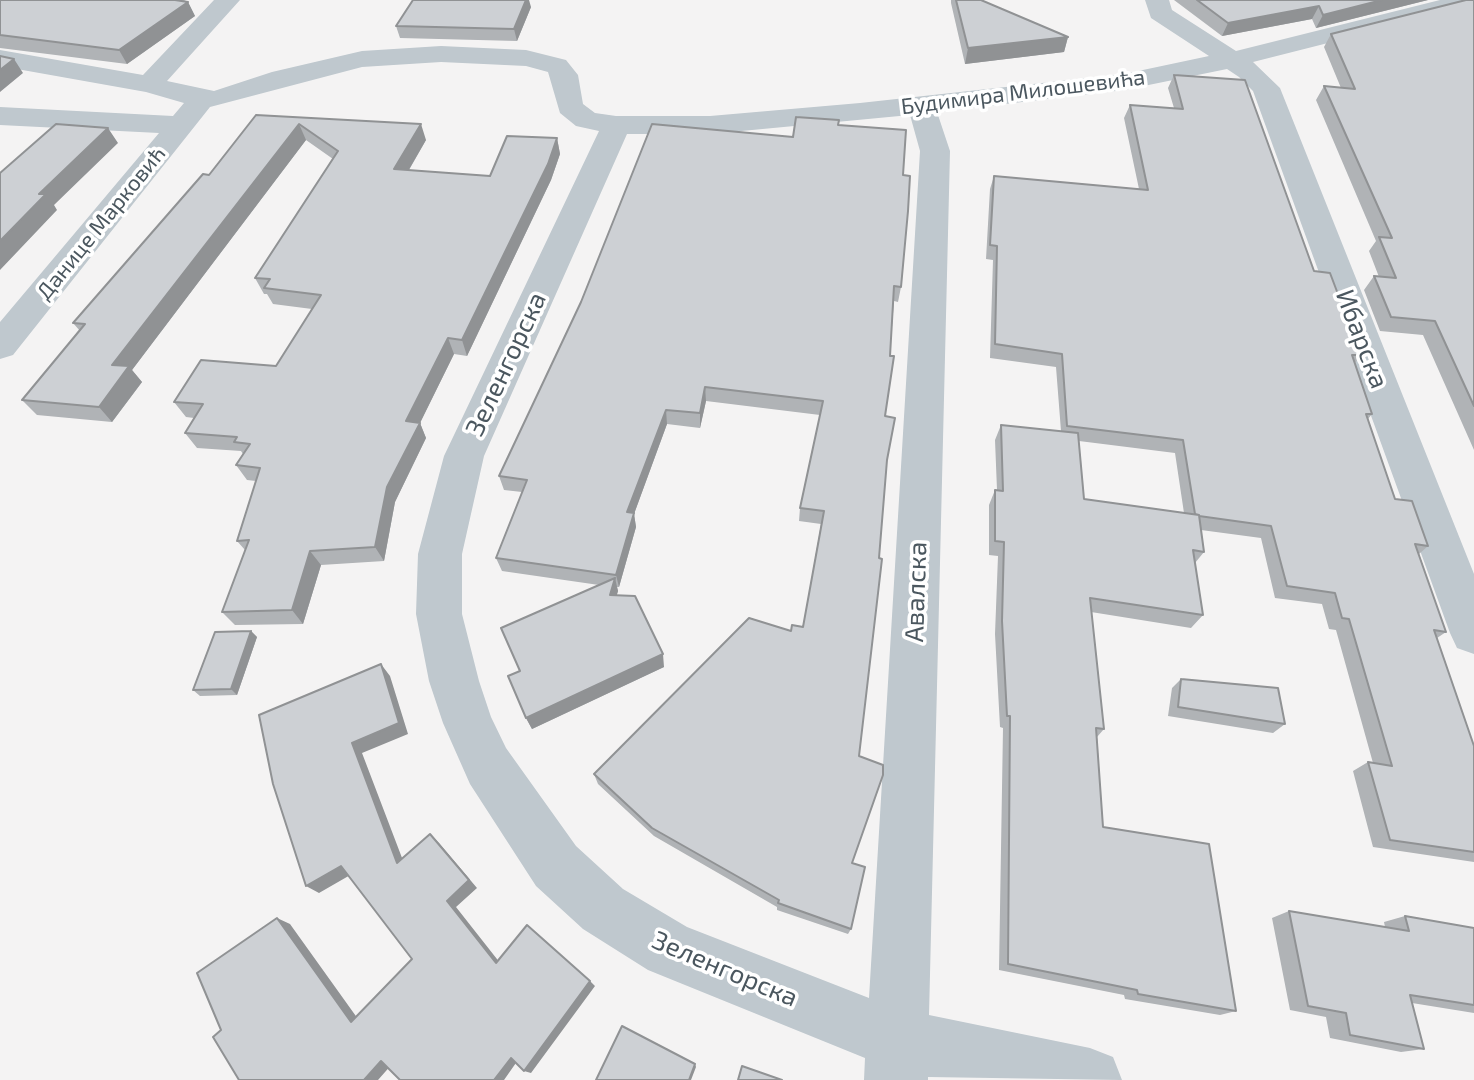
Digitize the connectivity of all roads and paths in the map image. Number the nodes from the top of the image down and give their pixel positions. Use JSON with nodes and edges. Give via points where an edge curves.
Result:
{"nodes":[{"id":1,"x":228,"y":0,"type":"edge"},
{"id":2,"x":1157,"y":0,"type":"edge"},
{"id":3,"x":1469,"y":0,"type":"edge"},
{"id":4,"x":0,"y":58,"type":"edge"},
{"id":5,"x":1230,"y":60,"type":"junction"},
{"id":6,"x":56,"y":68,"type":"junction"},
{"id":7,"x":149,"y":84,"type":"junction"},
{"id":8,"x":202,"y":99,"type":"junction"},
{"id":9,"x":921,"y":106,"type":"junction"},
{"id":10,"x":4,"y":116,"type":"edge"},
{"id":11,"x":182,"y":125,"type":"junction"},
{"id":12,"x":616,"y":125,"type":"junction"},
{"id":13,"x":0,"y":346,"type":"edge"},
{"id":14,"x":1474,"y":633,"type":"edge"},
{"id":15,"x":897,"y":1060,"type":"edge"},
{"id":16,"x":1090,"y":1080,"type":"edge"}],
"edges":[{"from":1,"to":7,"type":"street"},
{"from":2,"to":5,"type":"street","name":"Ибарска","via":[[1160,13]]},
{"from":3,"to":5,"type":"street","name":"Будимира Милошевића"},
{"from":4,"to":6,"type":"street"},
{"from":5,"to":9,"type":"street","name":"Будимира Милошевића","via":[[1124,82]]},
{"from":5,"to":14,"type":"street","name":"Ибарска","via":[[1266,88]]},
{"from":6,"to":7,"type":"street"},
{"from":6,"to":10,"type":"street"},
{"from":7,"to":8,"type":"street"},
{"from":8,"to":11,"type":"street","name":"Данице Марковић"},
{"from":8,"to":12,"type":"street","name":"Будимира Милошевића","via":[[362,59],[441,54],[526,58],[557,66],[575,113]]},
{"from":9,"to":12,"type":"street","name":"Будимира Милошевића","via":[[710,125]]},
{"from":9,"to":15,"type":"street","name":"Авалска","via":[[935,151]]},
{"from":10,"to":11,"type":"street"},
{"from":11,"to":13,"type":"street","name":"Данице Марковић"},
{"from":12,"to":15,"type":"street","name":"Зеленгорска","via":[[464,456],[440,554],[439,614],[454,681],[488,766],[556,866],[603,909],[669,949]]},
{"from":15,"to":16,"type":"street","name":"Зеленгорска"}]}
